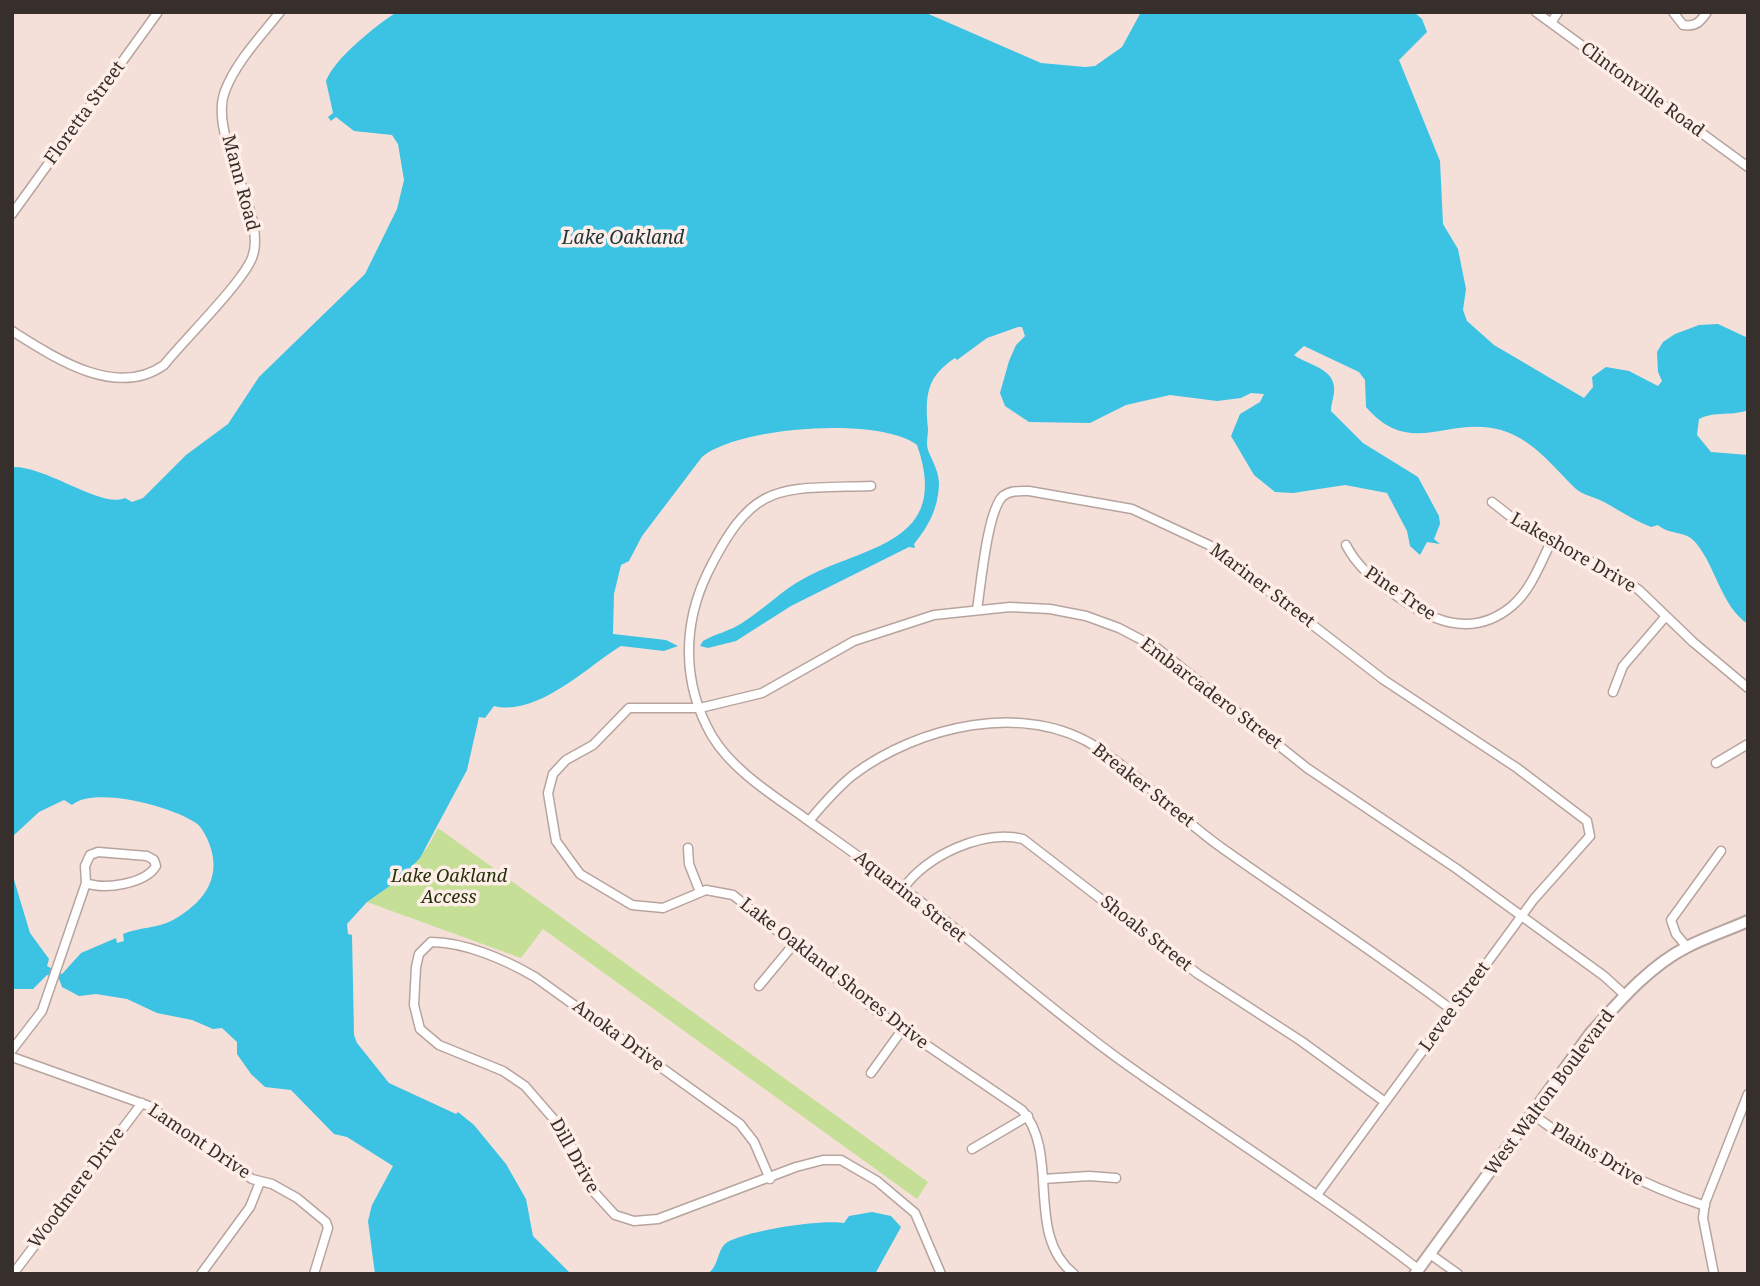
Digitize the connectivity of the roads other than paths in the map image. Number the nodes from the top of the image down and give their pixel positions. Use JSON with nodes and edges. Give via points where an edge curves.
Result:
{"nodes":[{"id":1,"x":158,"y":12,"type":"edge"},
{"id":2,"x":281,"y":12,"type":"edge"},
{"id":3,"x":1536,"y":12,"type":"edge"},
{"id":4,"x":1558,"y":12,"type":"edge"},
{"id":5,"x":1673,"y":12,"type":"edge"},
{"id":6,"x":1707,"y":12,"type":"edge"},
{"id":7,"x":1551,"y":23,"type":"junction"},
{"id":8,"x":1748,"y":167,"type":"edge"},
{"id":9,"x":12,"y":214,"type":"edge"},
{"id":10,"x":12,"y":331,"type":"edge"},
{"id":11,"x":871,"y":486,"type":"dead end"},
{"id":12,"x":1492,"y":502,"type":"dead end"},
{"id":13,"x":1550,"y":542,"type":"junction"},
{"id":14,"x":1346,"y":545,"type":"dead end"},
{"id":15,"x":977,"y":609,"type":"junction"},
{"id":16,"x":1666,"y":616,"type":"junction"},
{"id":17,"x":1748,"y":688,"type":"edge"},
{"id":18,"x":1613,"y":692,"type":"dead end"},
{"id":19,"x":700,"y":708,"type":"junction"},
{"id":20,"x":1748,"y":744,"type":"edge"},
{"id":21,"x":1716,"y":763,"type":"dead end"},
{"id":22,"x":809,"y":821,"type":"junction"},
{"id":23,"x":1587,"y":821,"type":"joint"},
{"id":24,"x":688,"y":848,"type":"dead end"},
{"id":25,"x":1721,"y":851,"type":"dead end"},
{"id":26,"x":86,"y":883,"type":"junction"},
{"id":27,"x":903,"y":889,"type":"junction"},
{"id":28,"x":701,"y":892,"type":"junction"},
{"id":29,"x":1521,"y":917,"type":"junction"},
{"id":30,"x":1748,"y":921,"type":"edge"},
{"id":31,"x":431,"y":942,"type":"joint"},
{"id":32,"x":793,"y":945,"type":"junction"},
{"id":33,"x":1687,"y":947,"type":"junction"},
{"id":34,"x":758,"y":986,"type":"dead end"},
{"id":35,"x":1626,"y":996,"type":"junction"},
{"id":36,"x":1452,"y":1010,"type":"junction"},
{"id":37,"x":902,"y":1030,"type":"junction"},
{"id":38,"x":12,"y":1050,"type":"edge"},
{"id":39,"x":12,"y":1057,"type":"edge"},
{"id":40,"x":871,"y":1073,"type":"dead end"},
{"id":41,"x":1748,"y":1094,"type":"edge"},
{"id":42,"x":1385,"y":1102,"type":"junction"},
{"id":43,"x":142,"y":1103,"type":"junction"},
{"id":44,"x":1746,"y":1104,"type":"edge"},
{"id":45,"x":1532,"y":1114,"type":"junction"},
{"id":46,"x":1028,"y":1116,"type":"junction"},
{"id":47,"x":972,"y":1149,"type":"dead end"},
{"id":48,"x":1116,"y":1178,"type":"dead end"},
{"id":49,"x":770,"y":1179,"type":"junction"},
{"id":50,"x":1043,"y":1179,"type":"junction"},
{"id":51,"x":260,"y":1182,"type":"junction"},
{"id":52,"x":1317,"y":1195,"type":"junction"},
{"id":53,"x":1704,"y":1206,"type":"junction"},
{"id":54,"x":1430,"y":1254,"type":"junction"},
{"id":55,"x":1417,"y":1272,"type":"edge"},
{"id":56,"x":13,"y":1274,"type":"edge"},
{"id":57,"x":201,"y":1274,"type":"edge"},
{"id":58,"x":314,"y":1274,"type":"edge"},
{"id":59,"x":941,"y":1274,"type":"edge"},
{"id":60,"x":1074,"y":1274,"type":"edge"},
{"id":61,"x":1458,"y":1274,"type":"edge"},
{"id":62,"x":1714,"y":1274,"type":"edge"}],
"edges":[{"from":1,"to":9,"type":"street","name":"Floretta Street"},
{"from":2,"to":10,"type":"street","name":"Mann Road","via":[[236,70],[222,103],[254,231],[253,257],[164,365],[136,379],[97,374]]},
{"from":3,"to":7,"type":"street","name":"Clintonville Road"},
{"from":4,"to":7,"type":"street"},
{"from":5,"to":6,"type":"street","via":[[1683,25],[1691,26]]},
{"from":7,"to":8,"type":"street","name":"Clintonville Road"},
{"from":11,"to":19,"type":"street","name":"Aquarina Street","via":[[789,489],[762,499],[741,517],[697,594],[690,624],[689,657]]},
{"from":12,"to":13,"type":"street","name":"Lakeshore Drive","via":[[1513,521]]},
{"from":13,"to":14,"type":"street","name":"Pine Tree","via":[[1529,586],[1512,606],[1476,623],[1452,624],[1437,621],[1401,599],[1355,563]]},
{"from":13,"to":16,"type":"street","name":"Lakeshore Drive","via":[[1617,575]]},
{"from":15,"to":19,"type":"street","name":"Embarcadero Street","via":[[934,615],[854,641],[762,693]]},
{"from":15,"to":23,"type":"street","name":"Mariner Street","via":[[993,516],[1003,497],[1014,490],[1029,491],[1132,509],[1209,545],[1384,681],[1517,768]]},
{"from":15,"to":29,"type":"street","name":"Embarcadero Street","via":[[1050,609],[1086,616],[1157,648],[1307,768]]},
{"from":16,"to":17,"type":"street","name":"Lakeshore Drive"},
{"from":16,"to":18,"type":"street","via":[[1623,666]]},
{"from":19,"to":22,"type":"street","name":"Aquarina Street","via":[[726,754]]},
{"from":19,"to":28,"type":"street","via":[[629,708],[593,745],[558,767],[548,793],[556,841],[580,874],[595,885],[632,905],[650,909],[674,905]]},
{"from":20,"to":21,"type":"street"},
{"from":22,"to":27,"type":"street","name":"Aquarina Street"},
{"from":22,"to":36,"type":"street","name":"Breaker Street","via":[[856,774],[915,743],[998,722],[1048,726],[1097,747],[1216,844]]},
{"from":23,"to":29,"type":"street","name":"Levee Street","via":[[1590,836]]},
{"from":24,"to":28,"type":"street","via":[[689,864]]},
{"from":25,"to":33,"type":"street","via":[[1671,919]]},
{"from":26,"to":26,"type":"street","via":[[99,886],[135,880],[156,866],[147,856],[98,852],[86,859]]},
{"from":26,"to":38,"type":"street","via":[[39,1019]]},
{"from":27,"to":42,"type":"street","name":"Shoals Street","via":[[928,864],[961,847],[996,838],[1023,839],[1198,974]]},
{"from":27,"to":52,"type":"street","name":"Aquarina Street","via":[[1073,1024]]},
{"from":28,"to":32,"type":"street","name":"Lake Oakland Shores Drive","via":[[733,895]]},
{"from":29,"to":35,"type":"street","name":"Embarcadero Street"},
{"from":29,"to":36,"type":"street","name":"Levee Street"},
{"from":30,"to":33,"type":"main road","name":"West Walton Boulevard"},
{"from":31,"to":49,"type":"street","name":"Anoka Drive","via":[[445,942],[513,965],[567,999],[740,1124],[754,1142]]},
{"from":31,"to":49,"type":"street","name":"Dill Drive","via":[[419,954],[416,967],[414,1005],[420,1029],[439,1045],[503,1071],[525,1086],[564,1131],[594,1192],[615,1214],[634,1221],[658,1219]]},
{"from":32,"to":34,"type":"street"},
{"from":32,"to":37,"type":"street","name":"Lake Oakland Shores Drive"},
{"from":33,"to":35,"type":"main road","name":"West Walton Boulevard"},
{"from":35,"to":45,"type":"main road","name":"West Walton Boulevard","via":[[1590,1034]]},
{"from":36,"to":42,"type":"street","name":"Levee Street"},
{"from":37,"to":40,"type":"street"},
{"from":37,"to":46,"type":"street","name":"Lake Oakland Shores Drive"},
{"from":39,"to":43,"type":"street","name":"Lamont Drive"},
{"from":41,"to":44,"type":"street"},
{"from":42,"to":52,"type":"street","name":"Levee Street"},
{"from":43,"to":51,"type":"street","name":"Lamont Drive"},
{"from":43,"to":56,"type":"street","name":"Woodmere Drive"},
{"from":44,"to":53,"type":"street"},
{"from":45,"to":53,"type":"street","name":"Plains Drive","via":[[1609,1167]]},
{"from":45,"to":54,"type":"main road","name":"West Walton Boulevard"},
{"from":46,"to":47,"type":"street"},
{"from":46,"to":50,"type":"street"},
{"from":48,"to":50,"type":"street"},
{"from":49,"to":59,"type":"street","name":"Dill Drive","via":[[822,1160],[850,1164],[915,1213]]},
{"from":50,"to":60,"type":"street","via":[[1049,1232]]},
{"from":51,"to":57,"type":"street","via":[[250,1207]]},
{"from":51,"to":58,"type":"street","name":"Lamont Drive","via":[[280,1187],[326,1222],[328,1233]]},
{"from":52,"to":55,"type":"street","name":"Aquarina Street"},
{"from":53,"to":62,"type":"street"},
{"from":54,"to":55,"type":"main road","name":"West Walton Boulevard"},
{"from":54,"to":61,"type":"street"}]}
